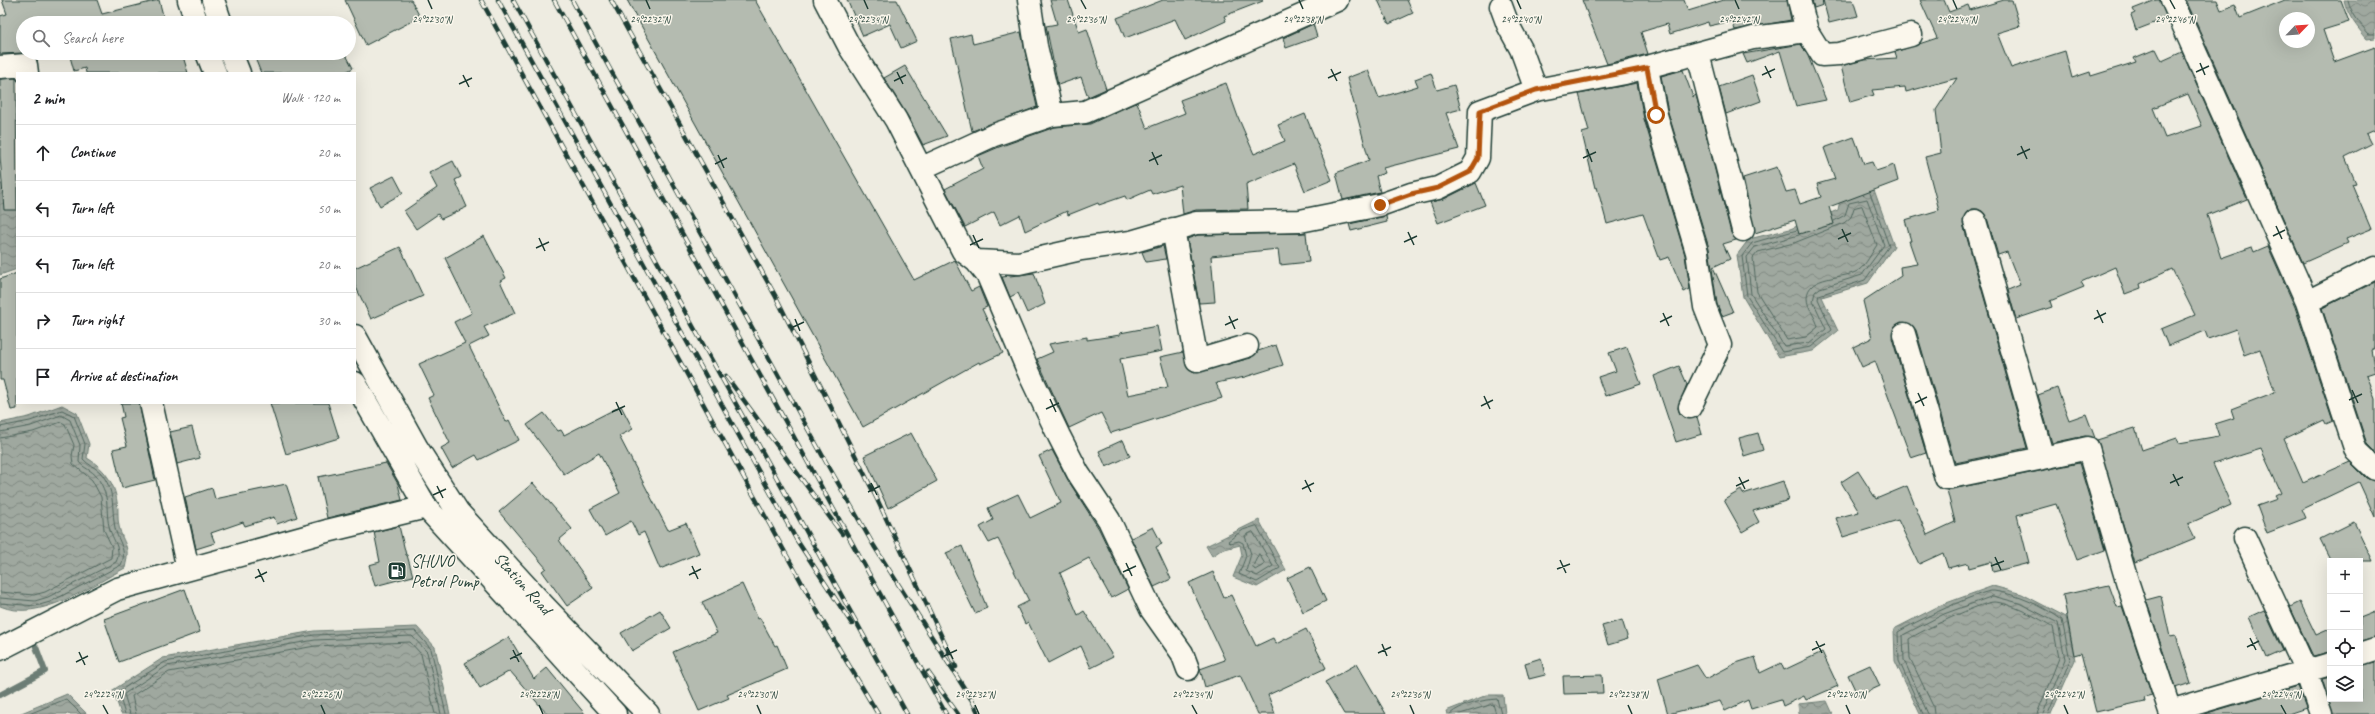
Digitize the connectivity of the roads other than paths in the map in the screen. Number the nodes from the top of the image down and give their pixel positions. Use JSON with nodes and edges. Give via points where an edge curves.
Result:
{"nodes":[{"id":1,"x":189,"y":0,"type":"edge"},
{"id":2,"x":214,"y":0,"type":"edge"},
{"id":3,"x":825,"y":0,"type":"edge"},
{"id":4,"x":1029,"y":0,"type":"edge"},
{"id":5,"x":1337,"y":0,"type":"edge"},
{"id":6,"x":1799,"y":0,"type":"edge"},
{"id":7,"x":2172,"y":0,"type":"edge"},
{"id":8,"x":1501,"y":6,"type":"dead end"},
{"id":9,"x":195,"y":16,"type":"edge"},
{"id":10,"x":219,"y":16,"type":"edge"},
{"id":11,"x":1807,"y":31,"type":"junction"},
{"id":12,"x":1911,"y":35,"type":"dead end"},
{"id":13,"x":1698,"y":54,"type":"junction"},
{"id":14,"x":210,"y":60,"type":"edge"},
{"id":15,"x":234,"y":60,"type":"edge"},
{"id":16,"x":0,"y":66,"type":"edge"},
{"id":17,"x":1647,"y":68,"type":"junction"},
{"id":18,"x":27,"y":72,"type":"edge"},
{"id":19,"x":215,"y":72,"type":"edge"},
{"id":20,"x":239,"y":72,"type":"edge"},
{"id":21,"x":1536,"y":90,"type":"junction"},
{"id":22,"x":1052,"y":115,"type":"junction"},
{"id":23,"x":922,"y":168,"type":"junction"},
{"id":24,"x":1975,"y":221,"type":"dead end"},
{"id":25,"x":1173,"y":229,"type":"junction"},
{"id":26,"x":1743,"y":230,"type":"dead end"},
{"id":27,"x":976,"y":261,"type":"junction"},
{"id":28,"x":2375,"y":268,"type":"edge"},
{"id":29,"x":2307,"y":302,"type":"junction"},
{"id":30,"x":1904,"y":334,"type":"dead end"},
{"id":31,"x":356,"y":338,"type":"edge"},
{"id":32,"x":1247,"y":346,"type":"dead end"},
{"id":33,"x":356,"y":385,"type":"edge"},
{"id":34,"x":151,"y":404,"type":"edge"},
{"id":35,"x":1690,"y":407,"type":"dead end"},
{"id":36,"x":2043,"y":458,"type":"junction"},
{"id":37,"x":2375,"y":469,"type":"edge"},
{"id":38,"x":426,"y":507,"type":"junction"},
{"id":39,"x":2244,"y":538,"type":"dead end"},
{"id":40,"x":188,"y":569,"type":"junction"},
{"id":41,"x":0,"y":649,"type":"edge"},
{"id":42,"x":2375,"y":649,"type":"edge"},
{"id":43,"x":2363,"y":653,"type":"edge"},
{"id":44,"x":2327,"y":665,"type":"edge"},
{"id":45,"x":1188,"y":669,"type":"dead end"},
{"id":46,"x":2306,"y":671,"type":"junction"},
{"id":47,"x":615,"y":714,"type":"edge"},
{"id":48,"x":648,"y":714,"type":"edge"},
{"id":49,"x":2321,"y":714,"type":"edge"}],
"edges":[{"from":1,"to":9,"type":"street"},
{"from":2,"to":10,"type":"street"},
{"from":3,"to":23,"type":"street"},
{"from":4,"to":22,"type":"street","via":[[1036,46]]},
{"from":5,"to":22,"type":"street","via":[[1085,112]]},
{"from":6,"to":11,"type":"street"},
{"from":7,"to":29,"type":"street"},
{"from":8,"to":21,"type":"street"},
{"from":11,"to":12,"type":"street","via":[[1822,55],[1839,54]]},
{"from":11,"to":13,"type":"street","via":[[1754,38]]},
{"from":13,"to":17,"type":"street"},
{"from":13,"to":26,"type":"street"},
{"from":14,"to":19,"type":"street"},
{"from":15,"to":20,"type":"street"},
{"from":16,"to":18,"type":"street","via":[[26,65]]},
{"from":17,"to":21,"type":"street"},
{"from":17,"to":35,"type":"street","via":[[1656,115],[1697,252],[1705,307],[1720,345]]},
{"from":21,"to":25,"type":"street","via":[[1480,111],[1478,158],[1470,172],[1438,188],[1380,205],[1300,221],[1196,223]]},
{"from":22,"to":23,"type":"street","via":[[994,135]]},
{"from":23,"to":27,"type":"street","via":[[963,251]]},
{"from":24,"to":36,"type":"street"},
{"from":25,"to":27,"type":"street","via":[[1131,242],[1019,262]]},
{"from":25,"to":32,"type":"street","via":[[1197,361]]},
{"from":27,"to":45,"type":"street","via":[[988,276],[1030,375],[1078,473],[1109,520],[1151,609],[1182,654]]},
{"from":28,"to":29,"type":"street"},
{"from":29,"to":37,"type":"street","via":[[2356,451]]},
{"from":30,"to":36,"type":"street","via":[[1946,478]]},
{"from":31,"to":48,"type":"street","name":"Station Road","via":[[417,448],[458,512],[544,607]]},
{"from":33,"to":38,"type":"street","name":"Station Road"},
{"from":34,"to":40,"type":"street"},
{"from":36,"to":46,"type":"street","via":[[2088,448],[2127,581],[2170,711]]},
{"from":38,"to":40,"type":"street"},
{"from":38,"to":47,"type":"street","name":"Station Road"},
{"from":39,"to":46,"type":"street"},
{"from":40,"to":41,"type":"street","via":[[117,589]]},
{"from":42,"to":43,"type":"street"},
{"from":44,"to":46,"type":"street"},
{"from":46,"to":49,"type":"street"}]}
